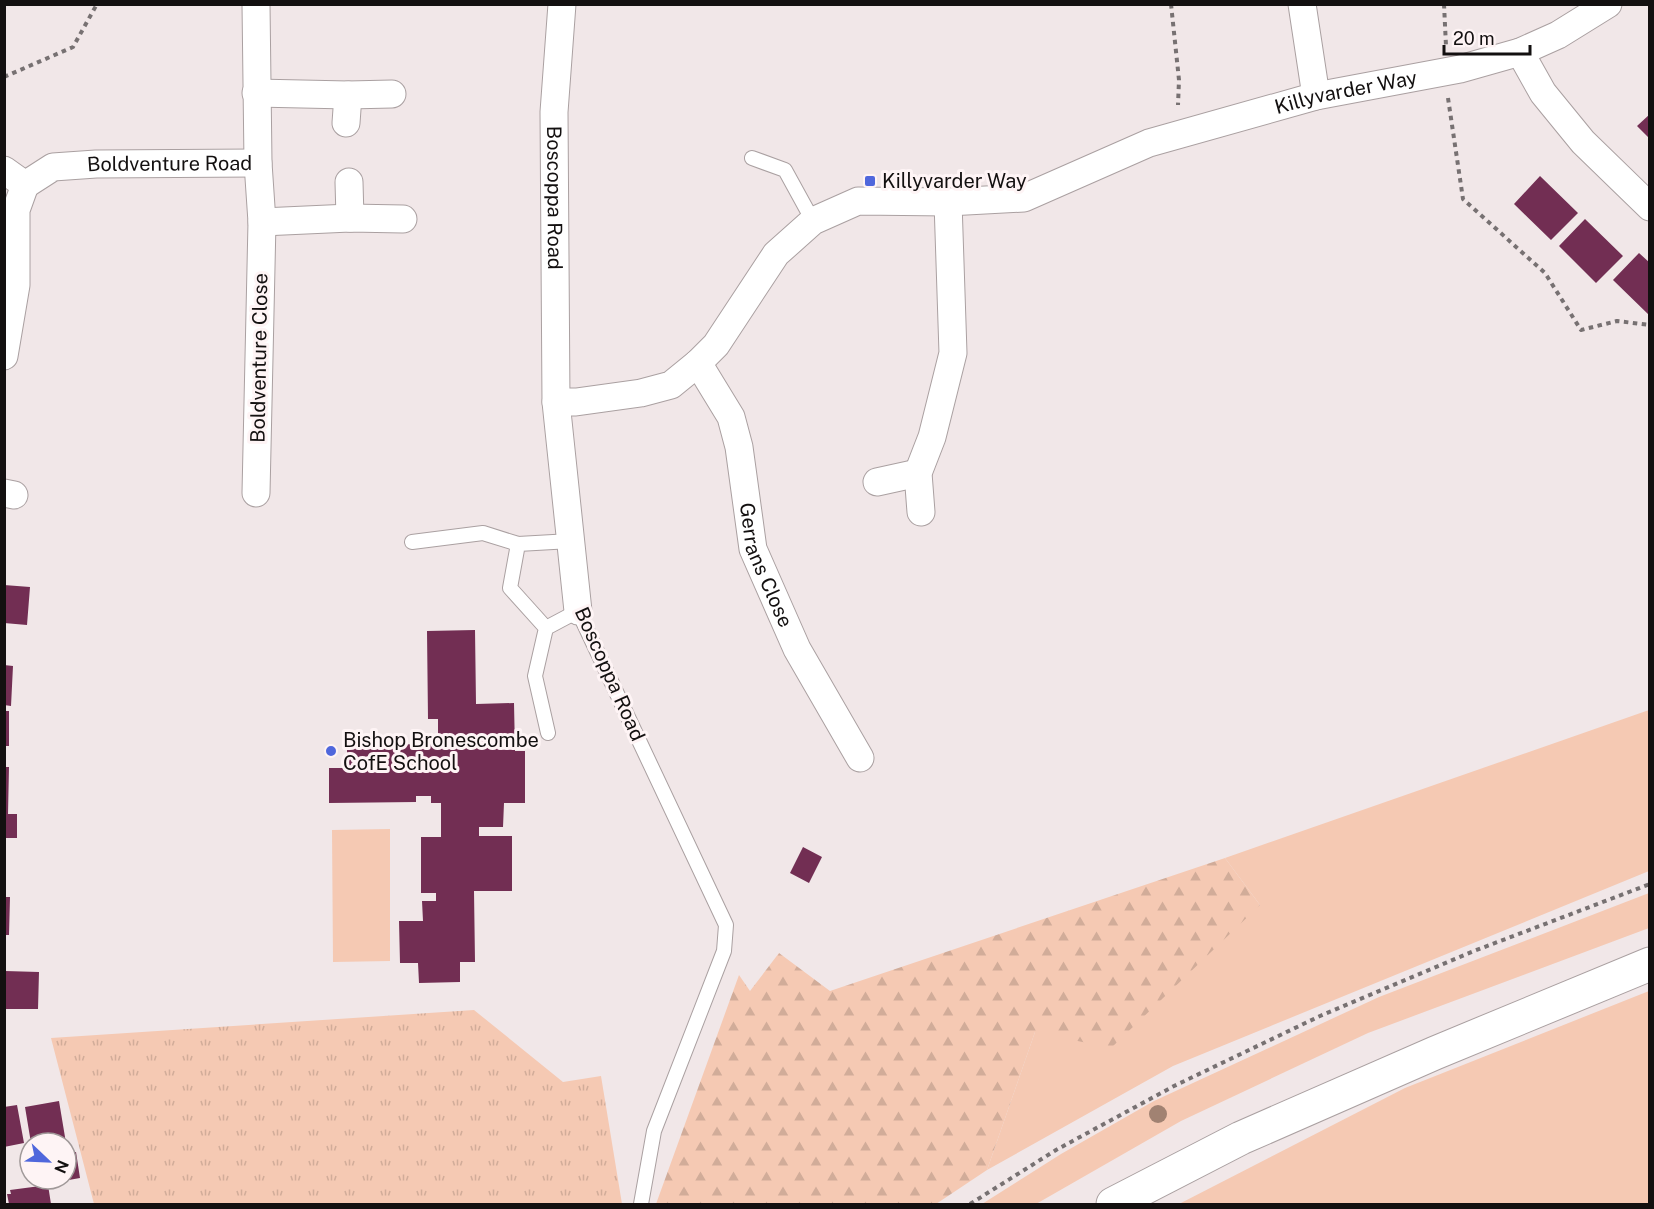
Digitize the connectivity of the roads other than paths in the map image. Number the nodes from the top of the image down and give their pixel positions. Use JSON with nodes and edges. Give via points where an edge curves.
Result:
{"nodes":[{"id":1,"x":256,"y":4,"type":"edge"},
{"id":2,"x":562,"y":4,"type":"edge"},
{"id":3,"x":1302,"y":4,"type":"edge"},
{"id":4,"x":1608,"y":4,"type":"edge"},
{"id":5,"x":1520,"y":52,"type":"junction"},
{"id":6,"x":256,"y":93,"type":"junction"},
{"id":7,"x":392,"y":94,"type":"dead end"},
{"id":8,"x":348,"y":95,"type":"junction"},
{"id":9,"x":1316,"y":96,"type":"junction"},
{"id":10,"x":346,"y":123,"type":"dead end"},
{"id":11,"x":752,"y":158,"type":"dead end"},
{"id":12,"x":258,"y":163,"type":"junction"},
{"id":13,"x":15,"y":177,"type":"edge"},
{"id":14,"x":349,"y":182,"type":"dead end"},
{"id":15,"x":948,"y":202,"type":"junction"},
{"id":16,"x":1650,"y":207,"type":"edge"},
{"id":17,"x":350,"y":218,"type":"junction"},
{"id":18,"x":403,"y":219,"type":"dead end"},
{"id":19,"x":813,"y":221,"type":"junction"},
{"id":20,"x":262,"y":222,"type":"junction"},
{"id":21,"x":4,"y":356,"type":"edge"},
{"id":22,"x":698,"y":363,"type":"junction"},
{"id":23,"x":556,"y":402,"type":"junction"},
{"id":24,"x":918,"y":473,"type":"junction"},
{"id":25,"x":876,"y":482,"type":"dead end"},
{"id":26,"x":256,"y":493,"type":"dead end"},
{"id":27,"x":921,"y":512,"type":"dead end"},
{"id":28,"x":571,"y":541,"type":"junction"},
{"id":29,"x":412,"y":542,"type":"dead end"},
{"id":30,"x":518,"y":544,"type":"junction"},
{"id":31,"x":579,"y":611,"type":"junction"},
{"id":32,"x":546,"y":628,"type":"junction"},
{"id":33,"x":548,"y":733,"type":"dead end"},
{"id":34,"x":860,"y":758,"type":"dead end"},
{"id":35,"x":1650,"y":964,"type":"edge"},
{"id":36,"x":641,"y":1204,"type":"edge"},
{"id":37,"x":1113,"y":1204,"type":"edge"}],
"edges":[{"from":1,"to":6,"type":"street","name":"Boldventure Road"},
{"from":2,"to":23,"type":"street","name":"Boscoppa Road","via":[[554,112]]},
{"from":3,"to":9,"type":"street"},
{"from":4,"to":5,"type":"street","name":"Killyvarder Way"},
{"from":5,"to":9,"type":"street","name":"Killyvarder Way","via":[[1446,72]]},
{"from":5,"to":16,"type":"street","via":[[1543,93],[1583,142]]},
{"from":6,"to":8,"type":"street"},
{"from":6,"to":12,"type":"street","name":"Boldventure Road"},
{"from":7,"to":8,"type":"street"},
{"from":8,"to":10,"type":"street"},
{"from":9,"to":15,"type":"street","name":"Killyvarder Way","via":[[1149,143],[1024,198]]},
{"from":11,"to":19,"type":"lane","via":[[785,170]]},
{"from":12,"to":13,"type":"street","name":"Boldventure Road","via":[[107,163],[53,167]]},
{"from":12,"to":20,"type":"street","name":"Boldventure Close"},
{"from":13,"to":21,"type":"street","via":[[16,285]]},
{"from":14,"to":17,"type":"street"},
{"from":15,"to":19,"type":"street","name":"Killyvarder Way","via":[[858,201]]},
{"from":15,"to":24,"type":"street","via":[[953,353],[932,437]]},
{"from":17,"to":18,"type":"street"},
{"from":17,"to":20,"type":"street"},
{"from":19,"to":22,"type":"street","name":"Killyvarder Way","via":[[776,254],[716,345]]},
{"from":20,"to":26,"type":"street","name":"Boldventure Close"},
{"from":22,"to":23,"type":"street","name":"Killyvarder Way","via":[[671,385],[641,393]]},
{"from":22,"to":34,"type":"street","name":"Gerrans Close","via":[[731,417],[753,549],[797,649]]},
{"from":23,"to":28,"type":"street","name":"Boscoppa Road"},
{"from":24,"to":25,"type":"street"},
{"from":24,"to":27,"type":"street"},
{"from":28,"to":30,"type":"lane"},
{"from":28,"to":31,"type":"street","name":"Boscoppa Road"},
{"from":29,"to":30,"type":"lane","via":[[483,533]]},
{"from":30,"to":32,"type":"lane","via":[[510,588]]},
{"from":31,"to":32,"type":"lane"},
{"from":31,"to":36,"type":"lane","name":"Boscoppa Road","via":[[726,925],[724,951],[654,1131]]},
{"from":32,"to":33,"type":"lane","via":[[534,676]]},
{"from":35,"to":37,"type":"highway","via":[[1241,1138]]}]}
